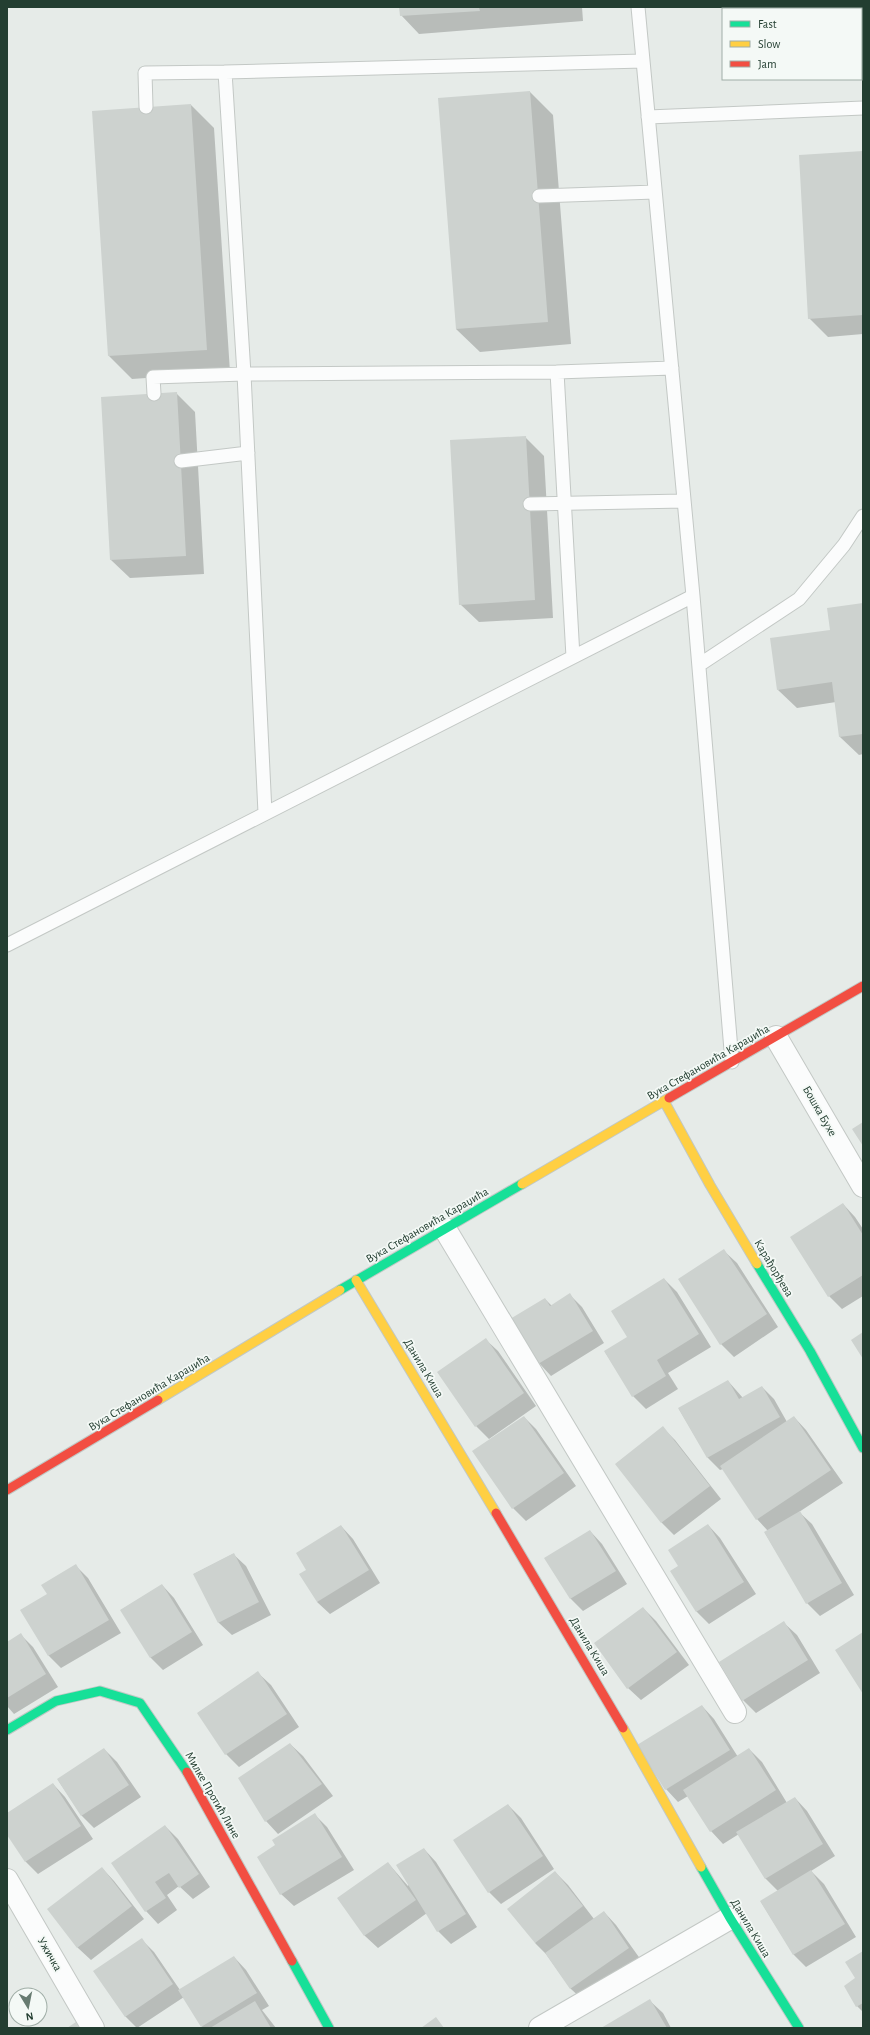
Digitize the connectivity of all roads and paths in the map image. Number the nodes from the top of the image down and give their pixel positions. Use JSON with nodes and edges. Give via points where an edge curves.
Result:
{"nodes":[{"id":1,"x":638,"y":7,"type":"edge"},
{"id":2,"x":643,"y":61,"type":"junction"},
{"id":3,"x":224,"y":72,"type":"junction"},
{"id":4,"x":146,"y":107,"type":"dead end"},
{"id":5,"x":863,"y":108,"type":"edge"},
{"id":6,"x":648,"y":118,"type":"junction"},
{"id":7,"x":655,"y":192,"type":"junction"},
{"id":8,"x":539,"y":196,"type":"dead end"},
{"id":9,"x":672,"y":368,"type":"junction"},
{"id":10,"x":557,"y":372,"type":"junction"},
{"id":11,"x":244,"y":374,"type":"junction"},
{"id":12,"x":154,"y":394,"type":"dead end"},
{"id":13,"x":248,"y":453,"type":"junction"},
{"id":14,"x":181,"y":461,"type":"dead end"},
{"id":15,"x":684,"y":501,"type":"junction"},
{"id":16,"x":565,"y":503,"type":"junction"},
{"id":17,"x":530,"y":504,"type":"dead end"},
{"id":18,"x":863,"y":516,"type":"edge"},
{"id":19,"x":693,"y":596,"type":"junction"},
{"id":20,"x":573,"y":657,"type":"junction"},
{"id":21,"x":699,"y":664,"type":"junction"},
{"id":22,"x":265,"y":813,"type":"junction"},
{"id":23,"x":7,"y":945,"type":"edge"},
{"id":24,"x":863,"y":986,"type":"edge"},
{"id":25,"x":776,"y":1037,"type":"junction"},
{"id":26,"x":732,"y":1062,"type":"junction"},
{"id":27,"x":664,"y":1101,"type":"junction"},
{"id":28,"x":863,"y":1186,"type":"edge"},
{"id":29,"x":445,"y":1229,"type":"junction"},
{"id":30,"x":356,"y":1280,"type":"junction"},
{"id":31,"x":863,"y":1448,"type":"edge"},
{"id":32,"x":7,"y":1490,"type":"edge"},
{"id":33,"x":735,"y":1712,"type":"dead end"},
{"id":34,"x":7,"y":1730,"type":"edge"},
{"id":35,"x":7,"y":1880,"type":"edge"},
{"id":36,"x":730,"y":1918,"type":"junction"},
{"id":37,"x":93,"y":2028,"type":"edge"},
{"id":38,"x":329,"y":2028,"type":"edge"},
{"id":39,"x":540,"y":2028,"type":"edge"},
{"id":40,"x":799,"y":2028,"type":"edge"}],
"edges":[{"from":1,"to":2,"type":"lane"},
{"from":2,"to":3,"type":"lane"},
{"from":2,"to":6,"type":"lane"},
{"from":3,"to":4,"type":"lane","via":[[145,73]]},
{"from":3,"to":11,"type":"lane"},
{"from":5,"to":6,"type":"lane"},
{"from":6,"to":7,"type":"lane"},
{"from":7,"to":8,"type":"lane"},
{"from":7,"to":9,"type":"lane"},
{"from":9,"to":10,"type":"lane"},
{"from":9,"to":15,"type":"lane"},
{"from":10,"to":11,"type":"lane"},
{"from":10,"to":16,"type":"lane"},
{"from":11,"to":12,"type":"lane","via":[[153,377]]},
{"from":11,"to":13,"type":"lane"},
{"from":13,"to":14,"type":"lane"},
{"from":13,"to":22,"type":"lane"},
{"from":15,"to":16,"type":"lane"},
{"from":15,"to":19,"type":"lane"},
{"from":16,"to":17,"type":"lane"},
{"from":16,"to":20,"type":"lane"},
{"from":18,"to":21,"type":"lane","via":[[844,545],[799,599]]},
{"from":19,"to":20,"type":"lane"},
{"from":19,"to":21,"type":"lane"},
{"from":20,"to":22,"type":"lane"},
{"from":21,"to":26,"type":"lane"},
{"from":22,"to":23,"type":"lane"},
{"from":24,"to":25,"type":"street","name":"Вука Стефановића Караџића"},
{"from":25,"to":26,"type":"street","name":"Вука Стефановића Караџића"},
{"from":25,"to":28,"type":"street","name":"Бошка Бухе"},
{"from":26,"to":27,"type":"street","name":"Вука Стефановића Караџића"},
{"from":27,"to":29,"type":"street","name":"Вука Стефановића Караџића"},
{"from":27,"to":31,"type":"street","name":"Карађорђева","via":[[706,1178],[810,1351]]},
{"from":29,"to":30,"type":"street","name":"Вука Стефановића Караџића"},
{"from":29,"to":33,"type":"street"},
{"from":30,"to":32,"type":"street","name":"Вука Стефановића Караџића"},
{"from":30,"to":36,"type":"street","name":"Данила Киша","via":[[604,1694]]},
{"from":34,"to":38,"type":"street","name":"Милке Протић Лине","via":[[56,1701],[100,1691],[140,1703],[183,1764]]},
{"from":35,"to":37,"type":"street","name":"Ужичка"},
{"from":36,"to":39,"type":"street"},
{"from":36,"to":40,"type":"street","name":"Данила Киша"}]}
